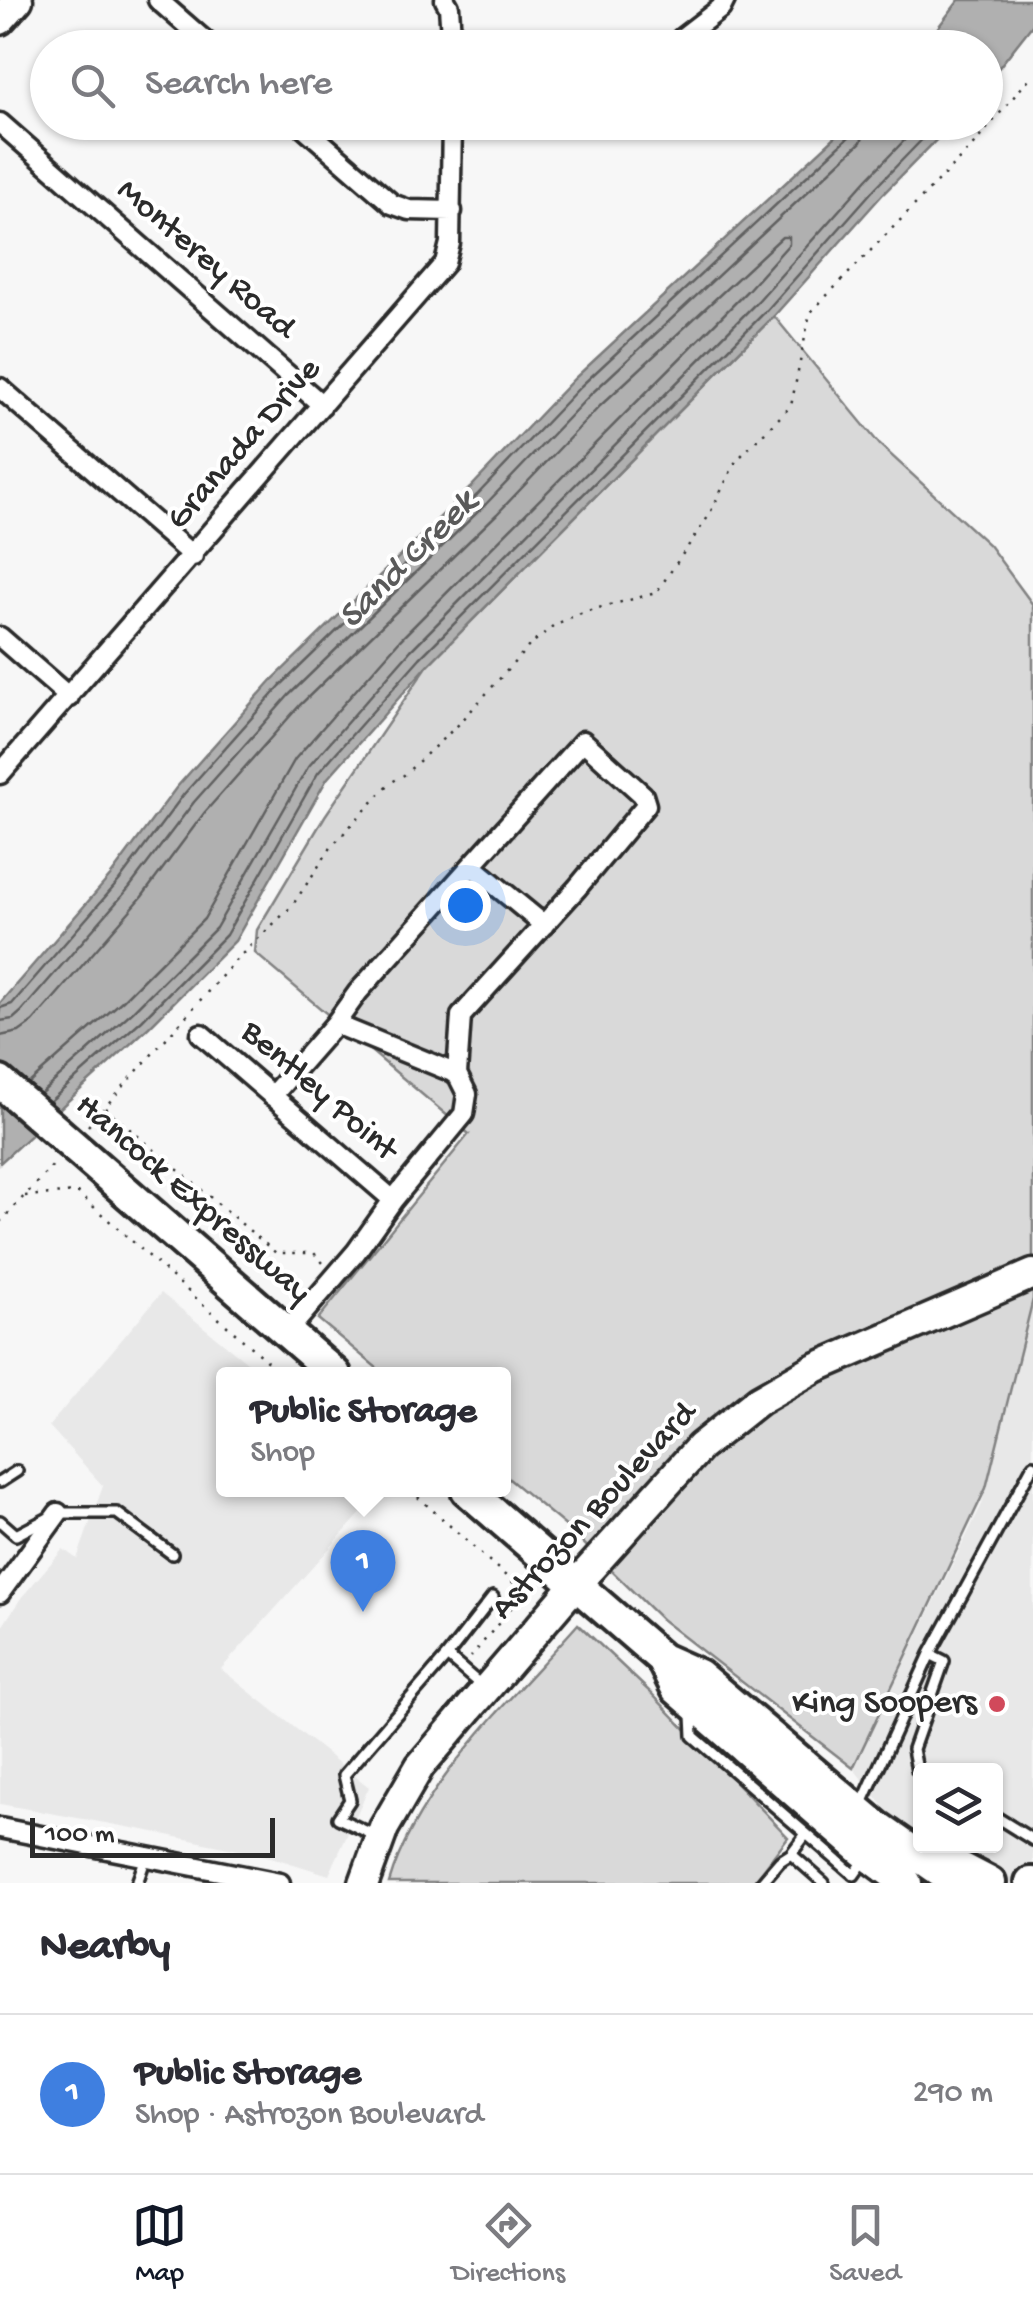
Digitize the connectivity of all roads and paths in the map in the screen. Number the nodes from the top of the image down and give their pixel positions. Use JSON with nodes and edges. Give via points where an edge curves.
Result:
{"nodes":[{"id":1,"x":18,"y":0,"type":"edge"},
{"id":2,"x":158,"y":0,"type":"edge"},
{"id":3,"x":445,"y":0,"type":"edge"},
{"id":4,"x":724,"y":0,"type":"edge"},
{"id":5,"x":0,"y":20,"type":"edge"},
{"id":6,"x":192,"y":30,"type":"edge"},
{"id":7,"x":451,"y":30,"type":"edge"},
{"id":8,"x":692,"y":30,"type":"edge"},
{"id":9,"x":1033,"y":74,"type":"edge"},
{"id":10,"x":1003,"y":110,"type":"edge"},
{"id":11,"x":0,"y":124,"type":"edge"},
{"id":12,"x":319,"y":140,"type":"edge"},
{"id":13,"x":452,"y":140,"type":"edge"},
{"id":14,"x":977,"y":140,"type":"edge"},
{"id":15,"x":452,"y":211,"type":"junction"},
{"id":16,"x":0,"y":388,"type":"edge"},
{"id":17,"x":322,"y":405,"type":"junction"},
{"id":18,"x":192,"y":556,"type":"junction"},
{"id":19,"x":0,"y":637,"type":"edge"},
{"id":20,"x":69,"y":697,"type":"junction"},
{"id":21,"x":0,"y":774,"type":"edge"},
{"id":22,"x":472,"y":866,"type":"junction"},
{"id":23,"x":544,"y":925,"type":"junction"},
{"id":24,"x":335,"y":1024,"type":"junction"},
{"id":25,"x":201,"y":1034,"type":"dead end"},
{"id":26,"x":457,"y":1074,"type":"junction"},
{"id":27,"x":0,"y":1082,"type":"edge"},
{"id":28,"x":272,"y":1096,"type":"junction"},
{"id":29,"x":105,"y":1107,"type":"junction"},
{"id":30,"x":71,"y":1142,"type":"junction"},
{"id":31,"x":24,"y":1196,"type":"junction"},
{"id":32,"x":393,"y":1200,"type":"junction"},
{"id":33,"x":0,"y":1222,"type":"edge"},
{"id":34,"x":1033,"y":1274,"type":"edge"},
{"id":35,"x":336,"y":1276,"type":"junction"},
{"id":36,"x":286,"y":1332,"type":"junction"},
{"id":37,"x":273,"y":1367,"type":"edge"},
{"id":38,"x":327,"y":1367,"type":"edge"},
{"id":39,"x":1033,"y":1466,"type":"edge"},
{"id":40,"x":17,"y":1471,"type":"dead end"},
{"id":41,"x":0,"y":1482,"type":"edge"},
{"id":42,"x":418,"y":1497,"type":"edge"},
{"id":43,"x":475,"y":1497,"type":"edge"},
{"id":44,"x":58,"y":1513,"type":"junction"},
{"id":45,"x":0,"y":1521,"type":"edge"},
{"id":46,"x":172,"y":1554,"type":"dead end"},
{"id":47,"x":576,"y":1584,"type":"junction"},
{"id":48,"x":0,"y":1593,"type":"edge"},
{"id":49,"x":493,"y":1597,"type":"dead end"},
{"id":50,"x":930,"y":1654,"type":"junction"},
{"id":51,"x":447,"y":1656,"type":"junction"},
{"id":52,"x":662,"y":1659,"type":"junction"},
{"id":53,"x":462,"y":1669,"type":"junction"},
{"id":54,"x":485,"y":1689,"type":"junction"},
{"id":55,"x":692,"y":1702,"type":"junction"},
{"id":56,"x":915,"y":1763,"type":"edge"},
{"id":57,"x":858,"y":1812,"type":"junction"},
{"id":58,"x":1003,"y":1822,"type":"edge"},
{"id":59,"x":0,"y":1828,"type":"edge"},
{"id":60,"x":806,"y":1834,"type":"junction"},
{"id":61,"x":380,"y":1838,"type":"junction"},
{"id":62,"x":1033,"y":1840,"type":"edge"},
{"id":63,"x":824,"y":1849,"type":"junction"},
{"id":64,"x":791,"y":1854,"type":"junction"},
{"id":65,"x":146,"y":1857,"type":"junction"},
{"id":66,"x":809,"y":1869,"type":"junction"},
{"id":67,"x":912,"y":1870,"type":"edge"},
{"id":68,"x":857,"y":1871,"type":"edge"},
{"id":69,"x":268,"y":1882,"type":"edge"},
{"id":70,"x":137,"y":1883,"type":"edge"},
{"id":71,"x":364,"y":1883,"type":"edge"},
{"id":72,"x":762,"y":1883,"type":"edge"},
{"id":73,"x":824,"y":1883,"type":"edge"},
{"id":74,"x":958,"y":1883,"type":"edge"},
{"id":75,"x":990,"y":1883,"type":"edge"}],
"edges":[{"from":1,"to":5,"type":"main road"},
{"from":2,"to":6,"type":"street"},
{"from":3,"to":7,"type":"street"},
{"from":4,"to":8,"type":"street"},
{"from":9,"to":10,"type":"path"},
{"from":11,"to":17,"type":"street","name":"Monterey Road"},
{"from":12,"to":15,"type":"street","via":[[392,204]]},
{"from":13,"to":15,"type":"street","name":"Granada Drive"},
{"from":14,"to":29,"type":"path","via":[[810,313],[792,406],[736,461],[656,594],[584,612],[529,646],[332,846],[292,906]]},
{"from":15,"to":17,"type":"street","name":"Granada Drive","via":[[445,263]]},
{"from":16,"to":18,"type":"street"},
{"from":17,"to":18,"type":"street","name":"Granada Drive"},
{"from":18,"to":20,"type":"street","name":"Granada Drive"},
{"from":19,"to":20,"type":"street"},
{"from":20,"to":21,"type":"street","name":"Granada Drive"},
{"from":22,"to":23,"type":"street"},
{"from":22,"to":23,"type":"street","name":"Bentley Point","via":[[583,740],[646,805]]},
{"from":22,"to":24,"type":"street"},
{"from":23,"to":26,"type":"street","name":"Bentley Point","via":[[461,1016]]},
{"from":24,"to":26,"type":"street"},
{"from":24,"to":28,"type":"street"},
{"from":25,"to":28,"type":"street","name":"Bentley Point"},
{"from":26,"to":32,"type":"street","name":"Bentley Point","via":[[467,1094],[464,1114]]},
{"from":27,"to":30,"type":"main road","name":"Hancock Expressway"},
{"from":28,"to":32,"type":"street","name":"Bentley Point"},
{"from":29,"to":30,"type":"path"},
{"from":29,"to":35,"type":"path","via":[[276,1253],[314,1253]]},
{"from":30,"to":31,"type":"path"},
{"from":30,"to":36,"type":"main road","name":"Hancock Expressway"},
{"from":31,"to":33,"type":"path"},
{"from":31,"to":37,"type":"path","via":[[76,1192]]},
{"from":32,"to":35,"type":"street","name":"Bentley Point"},
{"from":34,"to":47,"type":"main road","name":"Astrozon Boulevard","via":[[815,1368],[759,1400],[700,1447]]},
{"from":35,"to":36,"type":"street","name":"Bentley Point"},
{"from":36,"to":38,"type":"main road","name":"Hancock Expressway"},
{"from":39,"to":50,"type":"lane"},
{"from":40,"to":41,"type":"lane"},
{"from":42,"to":53,"type":"path","via":[[516,1585],[520,1598]]},
{"from":43,"to":47,"type":"main road"},
{"from":44,"to":45,"type":"lane","via":[[16,1535]]},
{"from":44,"to":46,"type":"lane","via":[[117,1514]]},
{"from":44,"to":48,"type":"street"},
{"from":47,"to":52,"type":"main road"},
{"from":47,"to":54,"type":"main road","name":"Astrozon Boulevard"},
{"from":49,"to":51,"type":"lane"},
{"from":50,"to":56,"type":"lane","via":[[944,1660],[912,1749]]},
{"from":50,"to":57,"type":"lane"},
{"from":51,"to":53,"type":"lane"},
{"from":51,"to":61,"type":"lane","via":[[344,1775],[350,1800],[338,1818]]},
{"from":52,"to":55,"type":"main road","via":[[677,1690]]},
{"from":52,"to":57,"type":"main road","via":[[698,1675]]},
{"from":53,"to":54,"type":"lane"},
{"from":54,"to":61,"type":"main road","name":"Astrozon Boulevard","via":[[420,1766]]},
{"from":55,"to":60,"type":"lane","via":[[693,1736]]},
{"from":55,"to":68,"type":"main road"},
{"from":57,"to":67,"type":"main road"},
{"from":58,"to":62,"type":"lane"},
{"from":59,"to":65,"type":"street"},
{"from":60,"to":63,"type":"lane"},
{"from":60,"to":64,"type":"lane"},
{"from":61,"to":71,"type":"main road","name":"Astrozon Boulevard"},
{"from":63,"to":66,"type":"lane"},
{"from":63,"to":68,"type":"lane"},
{"from":64,"to":66,"type":"lane"},
{"from":64,"to":72,"type":"lane"},
{"from":65,"to":69,"type":"street"},
{"from":65,"to":70,"type":"lane"},
{"from":66,"to":73,"type":"lane"},
{"from":67,"to":68,"type":"main road"},
{"from":67,"to":74,"type":"main road"},
{"from":67,"to":75,"type":"main road","via":[[940,1857]]}]}
